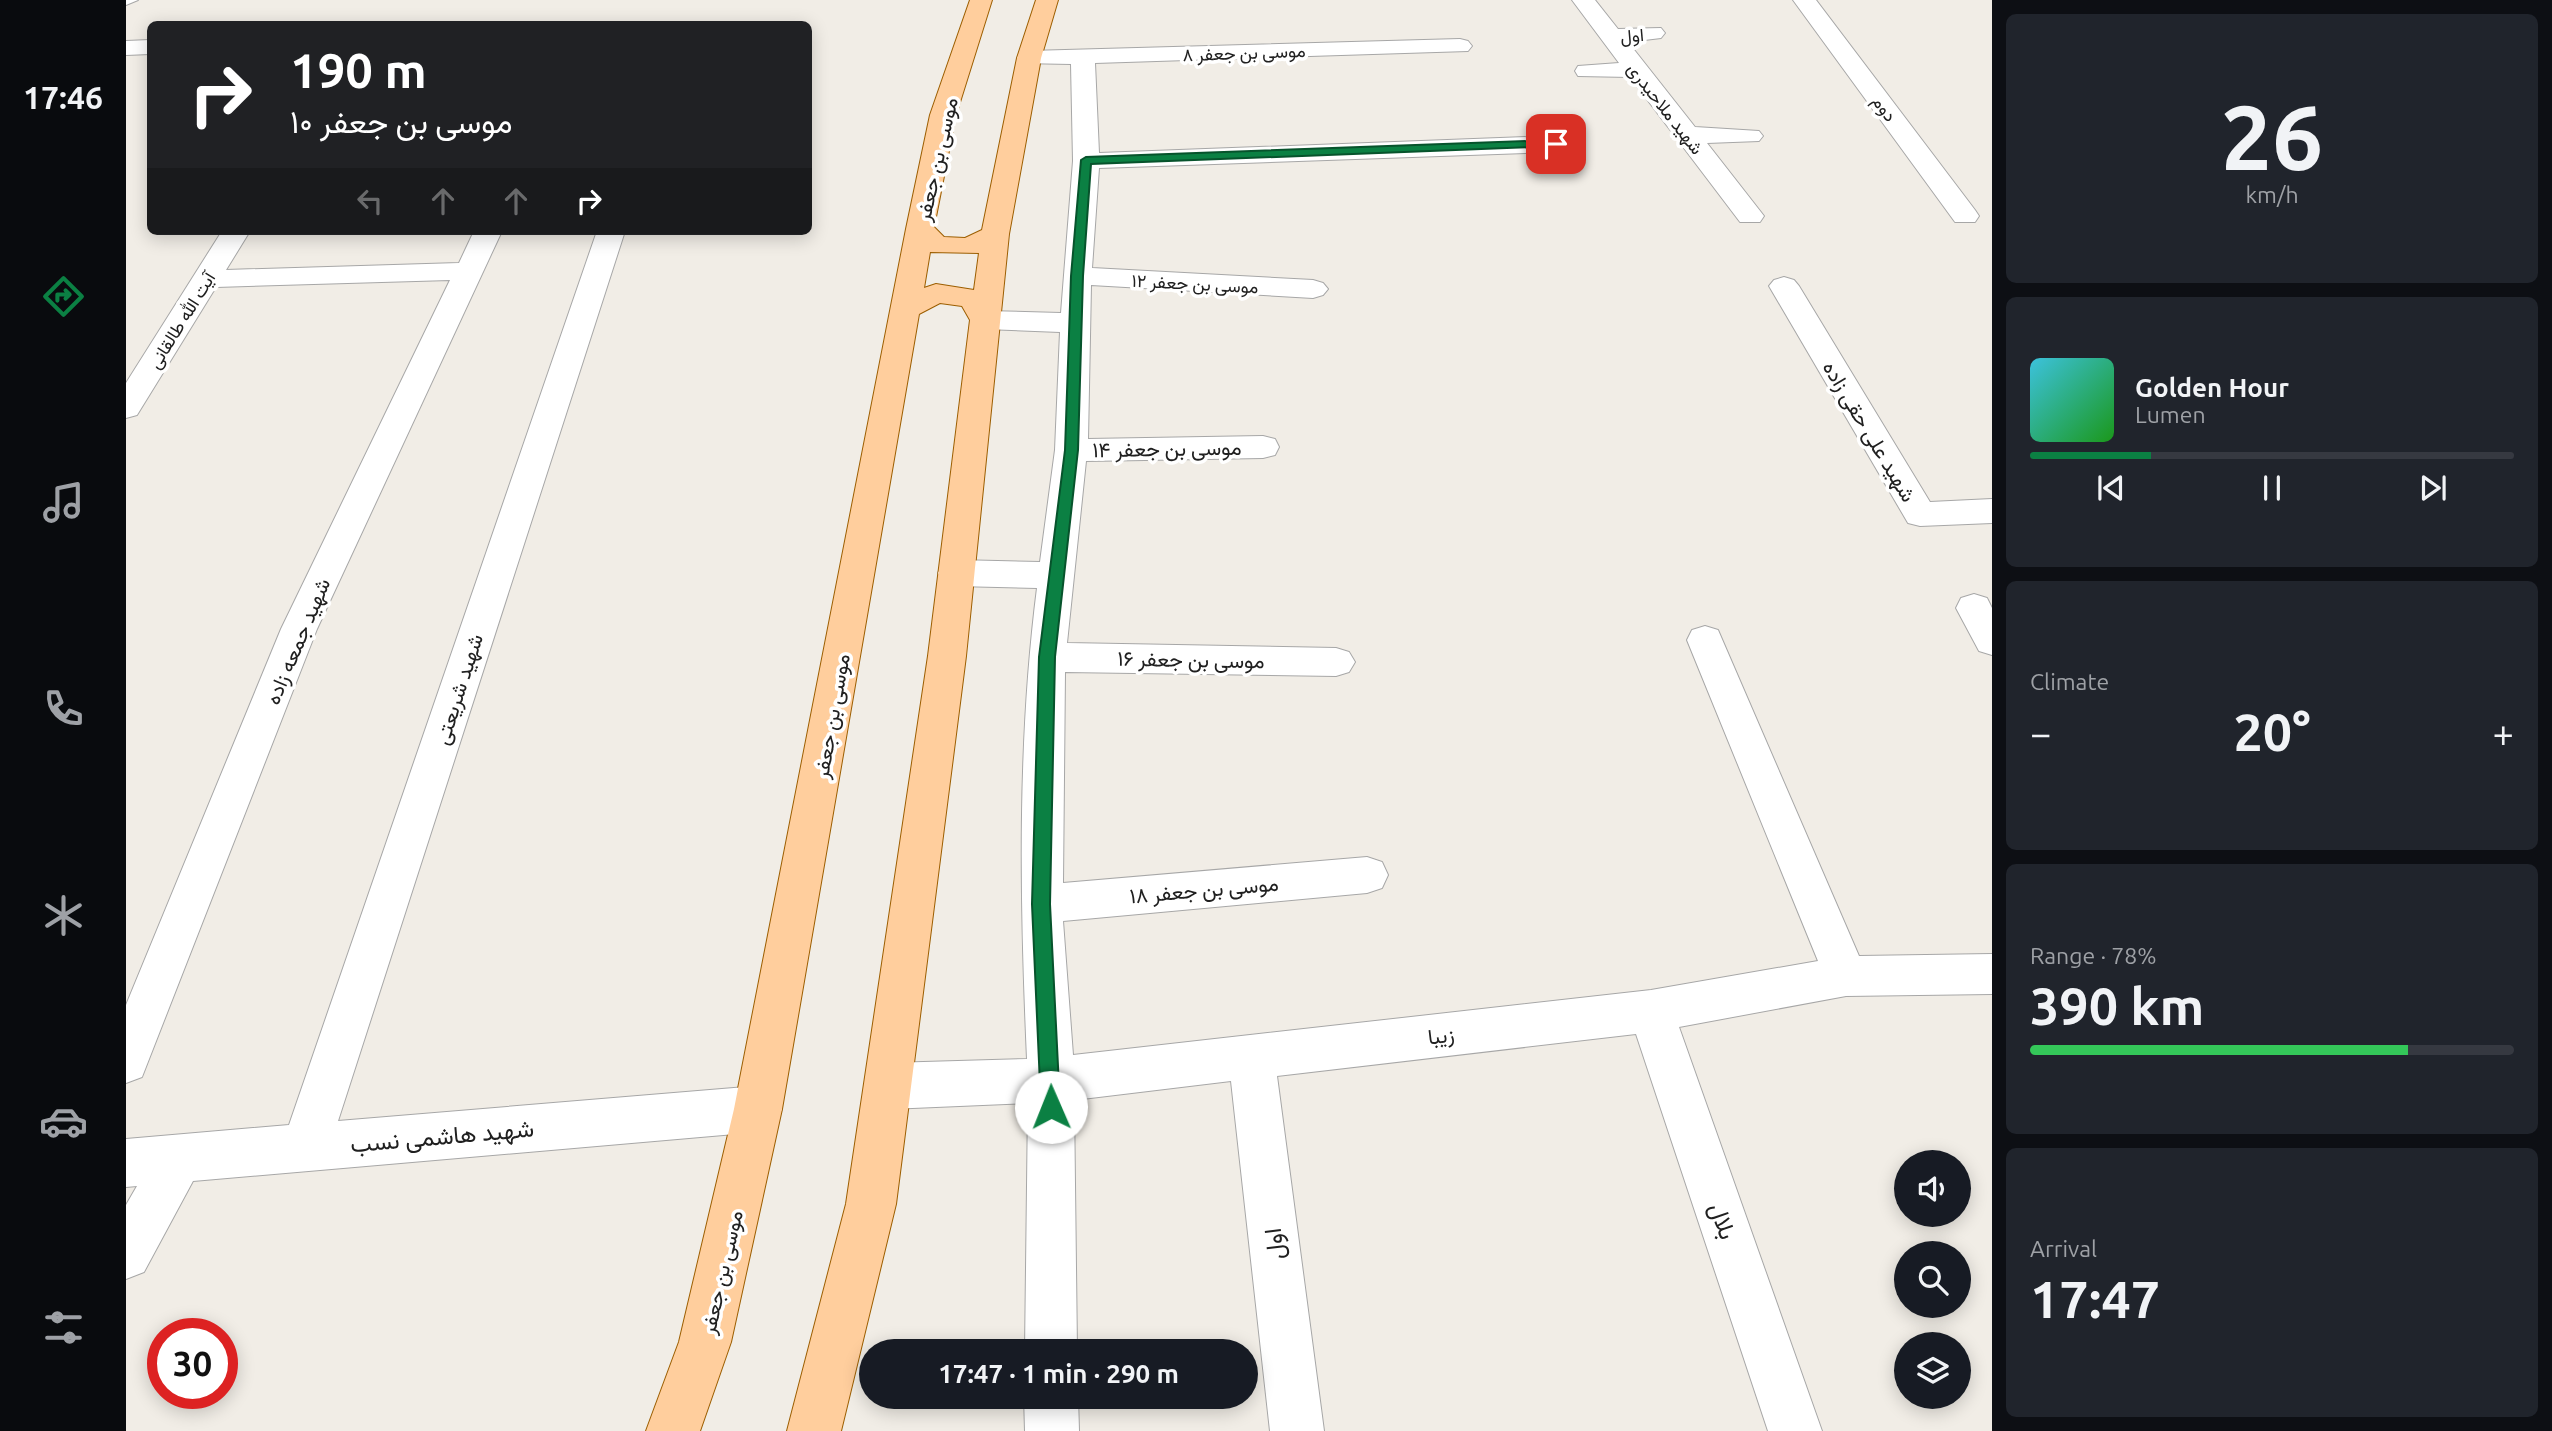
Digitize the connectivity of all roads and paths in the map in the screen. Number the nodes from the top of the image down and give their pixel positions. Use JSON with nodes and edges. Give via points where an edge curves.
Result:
{"nodes":[{"id":1,"x":981,"y":0,"type":"edge"},
{"id":2,"x":1047,"y":0,"type":"edge"},
{"id":3,"x":1583,"y":0,"type":"edge"},
{"id":4,"x":1804,"y":0,"type":"edge"},
{"id":5,"x":1653,"y":33,"type":"dead end"},
{"id":6,"x":1611,"y":37,"type":"junction"},
{"id":7,"x":1460,"y":46,"type":"dead end"},
{"id":8,"x":147,"y":47,"type":"edge"},
{"id":9,"x":126,"y":48,"type":"edge"},
{"id":10,"x":1083,"y":57,"type":"junction"},
{"id":11,"x":1029,"y":58,"type":"junction"},
{"id":12,"x":1637,"y":70,"type":"junction"},
{"id":13,"x":1587,"y":71,"type":"dead end"},
{"id":14,"x":1687,"y":135,"type":"junction"},
{"id":15,"x":1750,"y":136,"type":"dead end"},
{"id":16,"x":1556,"y":144,"type":"dead end"},
{"id":17,"x":1086,"y":160,"type":"junction"},
{"id":18,"x":1750,"y":216,"type":"dead end"},
{"id":19,"x":1965,"y":216,"type":"dead end"},
{"id":20,"x":919,"y":229,"type":"junction"},
{"id":21,"x":995,"y":234,"type":"junction"},
{"id":22,"x":234,"y":235,"type":"edge"},
{"id":23,"x":486,"y":235,"type":"edge"},
{"id":24,"x":610,"y":235,"type":"edge"},
{"id":25,"x":469,"y":271,"type":"junction"},
{"id":26,"x":1077,"y":276,"type":"junction"},
{"id":27,"x":206,"y":279,"type":"junction"},
{"id":28,"x":1784,"y":286,"type":"dead end"},
{"id":29,"x":1313,"y":289,"type":"dead end"},
{"id":30,"x":906,"y":309,"type":"junction"},
{"id":31,"x":985,"y":320,"type":"junction"},
{"id":32,"x":1076,"y":323,"type":"junction"},
{"id":33,"x":126,"y":408,"type":"edge"},
{"id":34,"x":1263,"y":447,"type":"dead end"},
{"id":35,"x":1071,"y":450,"type":"junction"},
{"id":36,"x":1992,"y":511,"type":"edge"},
{"id":37,"x":956,"y":573,"type":"junction"},
{"id":38,"x":1057,"y":575,"type":"junction"},
{"id":39,"x":1974,"y":608,"type":"dead end"},
{"id":40,"x":1705,"y":640,"type":"dead end"},
{"id":41,"x":1992,"y":641,"type":"edge"},
{"id":42,"x":1047,"y":657,"type":"junction"},
{"id":43,"x":1336,"y":662,"type":"dead end"},
{"id":44,"x":1367,"y":874,"type":"dead end"},
{"id":45,"x":1041,"y":904,"type":"junction"},
{"id":46,"x":1992,"y":974,"type":"edge"},
{"id":47,"x":1846,"y":976,"type":"junction"},
{"id":48,"x":1651,"y":1011,"type":"junction"},
{"id":49,"x":1251,"y":1056,"type":"junction"},
{"id":50,"x":126,"y":1061,"type":"edge"},
{"id":51,"x":1051,"y":1080,"type":"junction"},
{"id":52,"x":888,"y":1086,"type":"junction"},
{"id":53,"x":758,"y":1109,"type":"junction"},
{"id":54,"x":304,"y":1148,"type":"junction"},
{"id":55,"x":179,"y":1158,"type":"junction"},
{"id":56,"x":126,"y":1163,"type":"edge"},
{"id":57,"x":126,"y":1254,"type":"edge"},
{"id":58,"x":1051,"y":1339,"type":"edge"},
{"id":59,"x":1051,"y":1409,"type":"edge"},
{"id":60,"x":673,"y":1431,"type":"edge"},
{"id":61,"x":814,"y":1431,"type":"edge"},
{"id":62,"x":1052,"y":1431,"type":"edge"},
{"id":63,"x":1297,"y":1431,"type":"edge"},
{"id":64,"x":1795,"y":1431,"type":"edge"}],
"edges":[{"from":1,"to":20,"type":"main road","name":"موسی بن جعفر","via":[[943,115]]},
{"from":2,"to":11,"type":"main road"},
{"from":3,"to":6,"type":"street","name":"شهید ملاحیدری"},
{"from":4,"to":19,"type":"street","name":"دوم"},
{"from":5,"to":6,"type":"street","name":"اول"},
{"from":6,"to":12,"type":"street","name":"شهید ملاحیدری"},
{"from":7,"to":10,"type":"street","name":"موسی بن جعفر ۸"},
{"from":8,"to":9,"type":"street"},
{"from":10,"to":11,"type":"street","name":"موسی بن جعفر ۸"},
{"from":10,"to":17,"type":"street"},
{"from":11,"to":21,"type":"main road"},
{"from":12,"to":13,"type":"street"},
{"from":12,"to":14,"type":"street","name":"شهید ملاحیدری"},
{"from":14,"to":15,"type":"street"},
{"from":14,"to":18,"type":"street","name":"شهید ملاحیدری"},
{"from":16,"to":17,"type":"street"},
{"from":17,"to":26,"type":"street"},
{"from":20,"to":21,"type":"main road","via":[[936,245],[970,247]]},
{"from":20,"to":30,"type":"main road","name":"موسی بن جعفر"},
{"from":21,"to":31,"type":"main road"},
{"from":22,"to":27,"type":"street","name":"آیت الله طالقانی"},
{"from":23,"to":25,"type":"street","name":"شهید جمعه زاده"},
{"from":24,"to":54,"type":"street","name":"شهید شریعتی"},
{"from":25,"to":27,"type":"street"},
{"from":25,"to":50,"type":"street","name":"شهید جمعه زاده","via":[[299,629]]},
{"from":26,"to":29,"type":"street","name":"موسی بن جعفر ۱۲"},
{"from":26,"to":32,"type":"street"},
{"from":27,"to":33,"type":"street","name":"آیت الله طالقانی"},
{"from":28,"to":36,"type":"street","name":"شهید علی حقی زاده","via":[[1920,514]]},
{"from":30,"to":31,"type":"main road","via":[[936,293],[972,298]]},
{"from":30,"to":53,"type":"main road","name":"موسی بن جعفر"},
{"from":31,"to":32,"type":"street"},
{"from":31,"to":37,"type":"main road"},
{"from":32,"to":35,"type":"street"},
{"from":34,"to":35,"type":"street","name":"موسی بن جعفر ۱۴"},
{"from":35,"to":38,"type":"street"},
{"from":37,"to":38,"type":"street"},
{"from":37,"to":52,"type":"main road"},
{"from":38,"to":42,"type":"street"},
{"from":39,"to":41,"type":"street"},
{"from":40,"to":47,"type":"street"},
{"from":42,"to":43,"type":"street","name":"موسی بن جعفر ۱۶"},
{"from":42,"to":45,"type":"street"},
{"from":44,"to":45,"type":"street","name":"موسی بن جعفر ۱۸"},
{"from":45,"to":51,"type":"street"},
{"from":46,"to":47,"type":"street","name":"زیبا"},
{"from":47,"to":48,"type":"street","name":"زیبا"},
{"from":48,"to":49,"type":"street","name":"زیبا"},
{"from":48,"to":64,"type":"street","name":"بلال"},
{"from":49,"to":51,"type":"street","name":"زیبا"},
{"from":49,"to":63,"type":"street","name":"اول"},
{"from":51,"to":52,"type":"street","name":"زیبا"},
{"from":51,"to":58,"type":"street"},
{"from":52,"to":61,"type":"main road","via":[[871,1204]]},
{"from":53,"to":54,"type":"street","name":"شهید هاشمی نسب"},
{"from":53,"to":60,"type":"main road","name":"موسی بن جعفر","via":[[705,1342]]},
{"from":54,"to":55,"type":"street","name":"شهید هاشمی نسب"},
{"from":55,"to":56,"type":"street","name":"شهید هاشمی نسب"},
{"from":55,"to":57,"type":"street"},
{"from":59,"to":62,"type":"street"}]}
